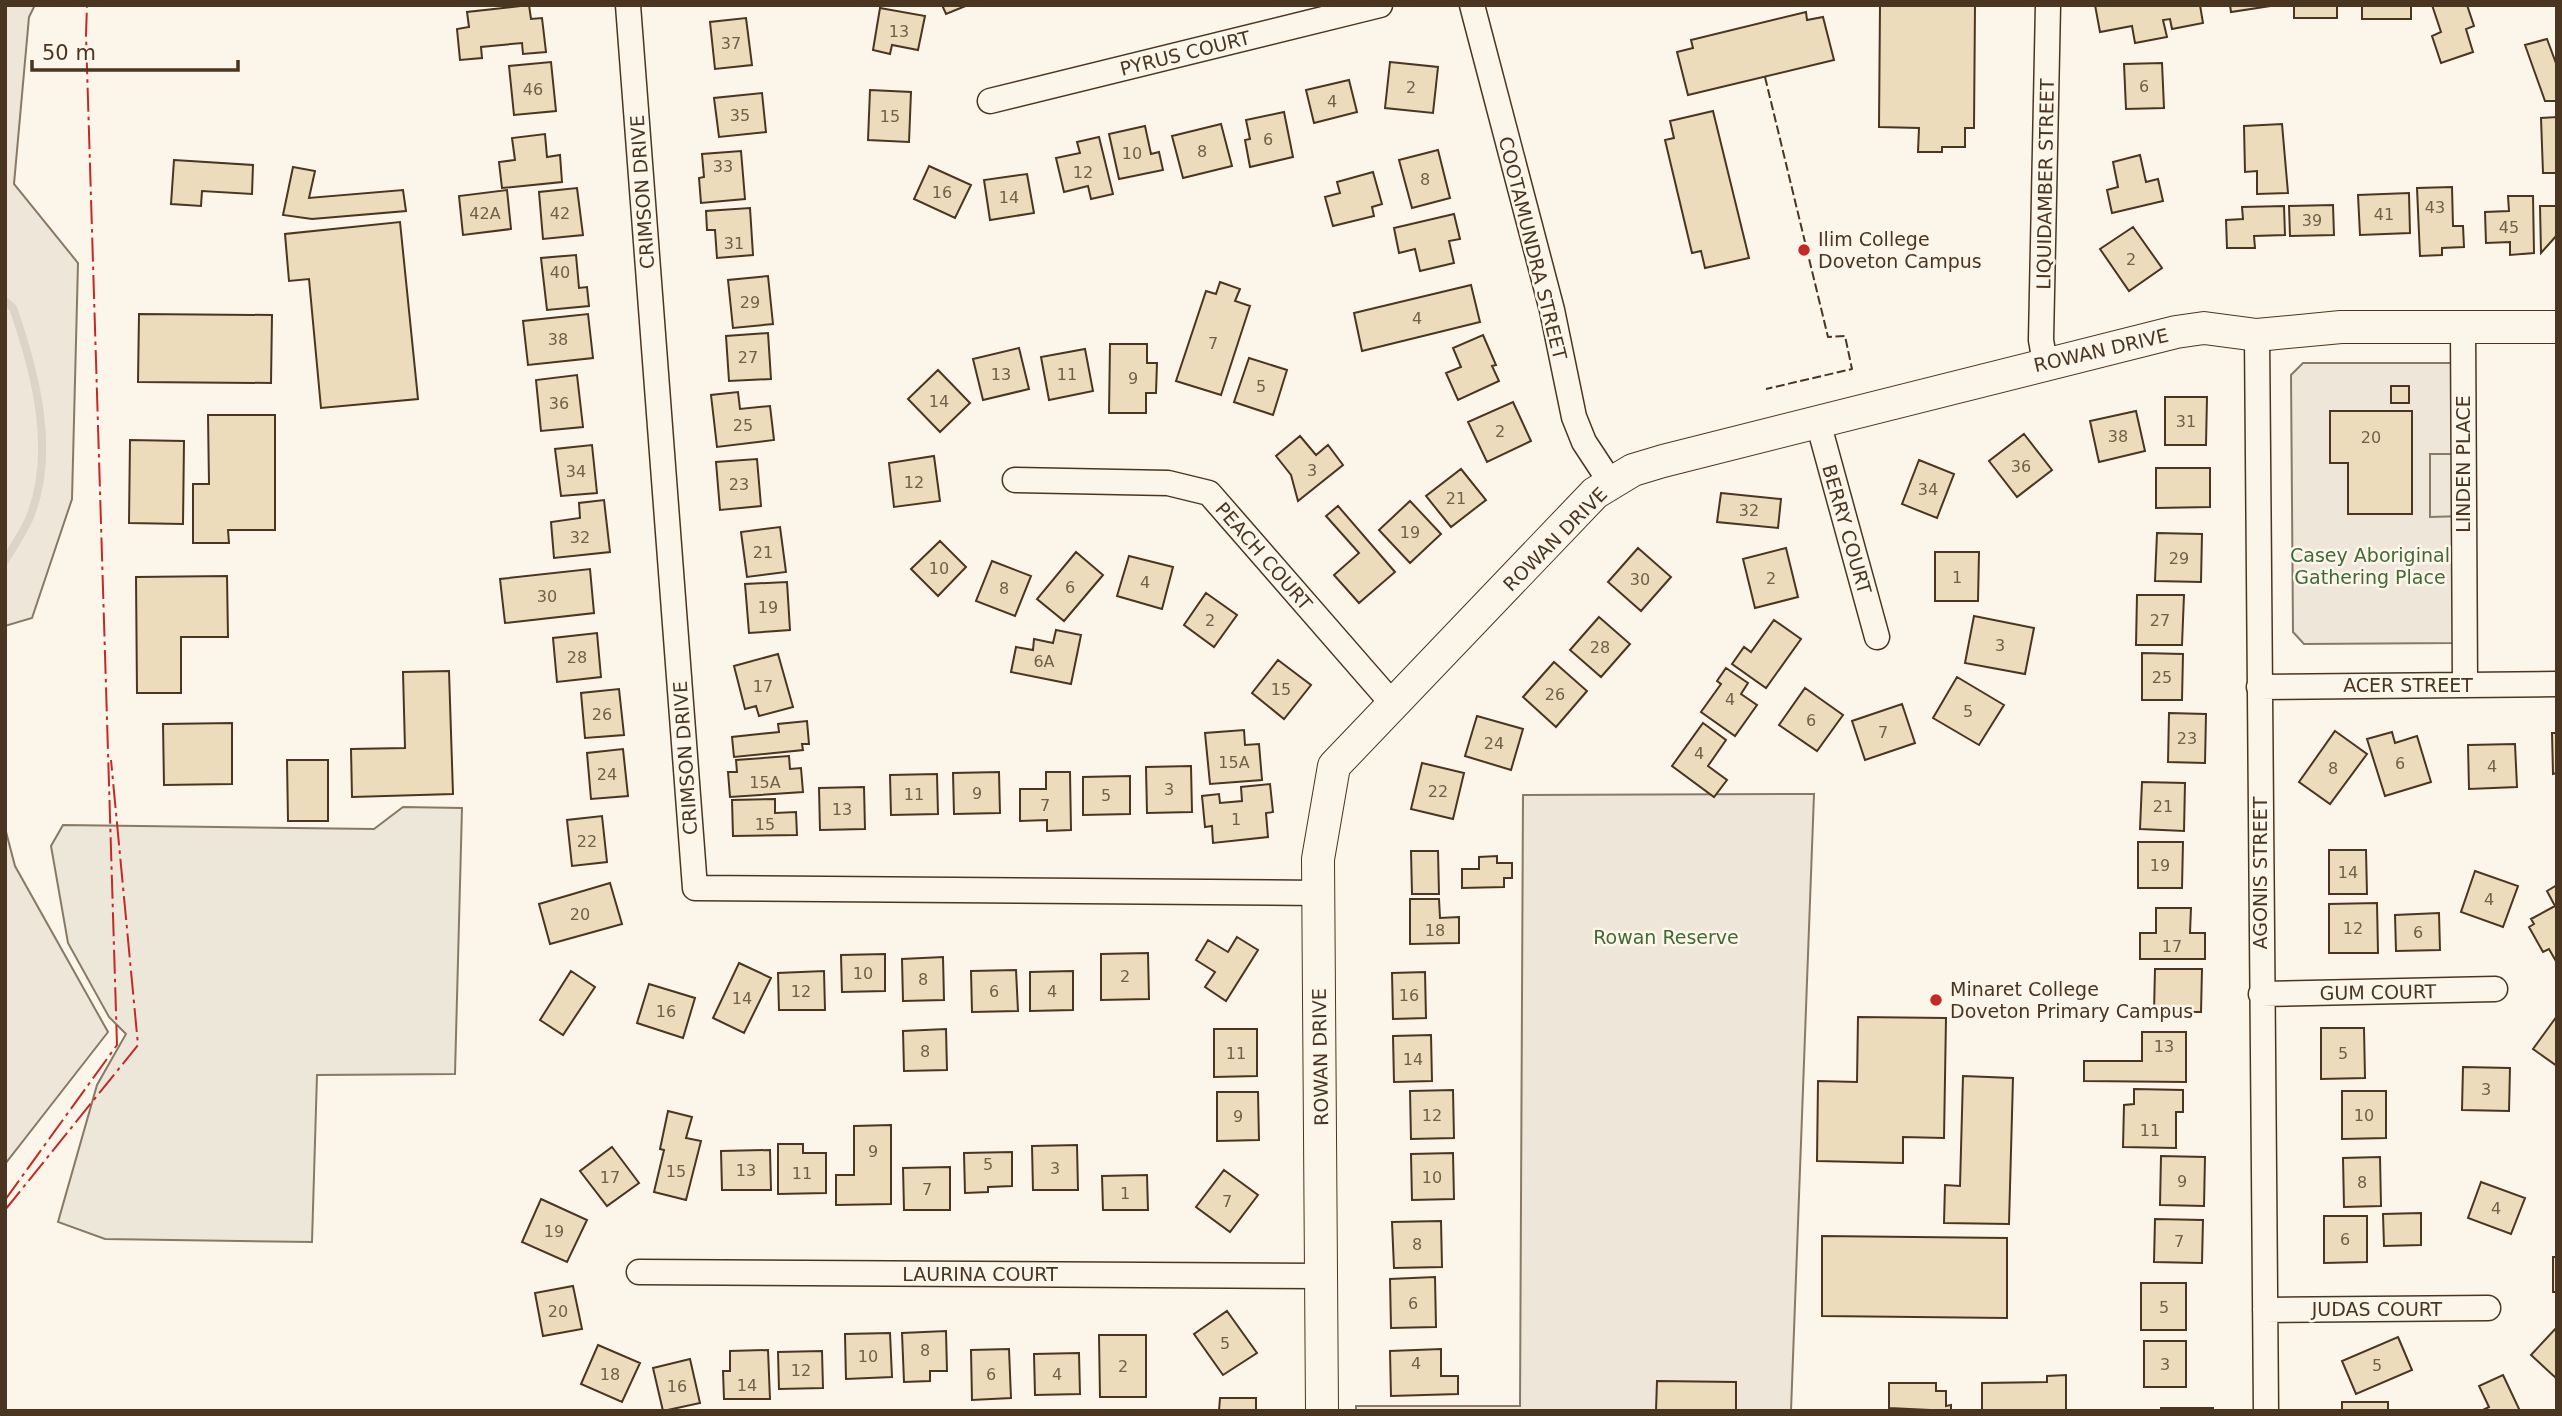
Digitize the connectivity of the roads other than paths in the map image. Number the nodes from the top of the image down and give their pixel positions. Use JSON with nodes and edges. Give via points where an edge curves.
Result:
{"nodes":[{"id":1,"x":628,"y":5,"type":"edge"},
{"id":2,"x":1380,"y":5,"type":"edge"},
{"id":3,"x":1472,"y":5,"type":"edge"},
{"id":4,"x":2048,"y":5,"type":"edge"},
{"id":5,"x":990,"y":101,"type":"dead end"},
{"id":6,"x":2463,"y":326,"type":"junction"},
{"id":7,"x":2557,"y":327,"type":"edge"},
{"id":8,"x":2257,"y":335,"type":"junction"},
{"id":9,"x":2045,"y":363,"type":"junction"},
{"id":10,"x":1818,"y":422,"type":"junction"},
{"id":11,"x":1015,"y":480,"type":"dead end"},
{"id":12,"x":1611,"y":483,"type":"junction"},
{"id":13,"x":1877,"y":637,"type":"dead end"},
{"id":14,"x":2557,"y":684,"type":"edge"},
{"id":15,"x":2465,"y":685,"type":"junction"},
{"id":16,"x":2259,"y":687,"type":"junction"},
{"id":17,"x":1392,"y":703,"type":"junction"},
{"id":18,"x":1319,"y":893,"type":"junction"},
{"id":19,"x":2494,"y":989,"type":"dead end"},
{"id":20,"x":2261,"y":994,"type":"junction"},
{"id":21,"x":639,"y":1272,"type":"dead end"},
{"id":22,"x":1322,"y":1276,"type":"junction"},
{"id":23,"x":2488,"y":1308,"type":"dead end"},
{"id":24,"x":2265,"y":1310,"type":"junction"},
{"id":25,"x":1322,"y":1411,"type":"edge"},
{"id":26,"x":2266,"y":1411,"type":"edge"}],
"edges":[{"from":1,"to":18,"type":"street","name":"CRIMSON DRIVE","via":[[695,888]]},
{"from":2,"to":5,"type":"street","name":"PYRUS COURT"},
{"from":3,"to":12,"type":"street","name":"COOTAMUNDRA STREET","via":[[1552,310],[1574,418],[1587,448]]},
{"from":4,"to":9,"type":"street","name":"LIQUIDAMBER STREET","via":[[2041,340]]},
{"from":6,"to":7,"type":"street","name":"ROWAN DRIVE"},
{"from":6,"to":8,"type":"street","name":"ROWAN DRIVE","via":[[2341,327]]},
{"from":6,"to":15,"type":"street","name":"LINDEN PLACE"},
{"from":8,"to":9,"type":"street","name":"ROWAN DRIVE","via":[[2204,328]]},
{"from":8,"to":16,"type":"street","name":"AGONIS STREET"},
{"from":9,"to":10,"type":"street","name":"ROWAN DRIVE"},
{"from":10,"to":12,"type":"street","name":"ROWAN DRIVE","via":[[1653,464]]},
{"from":10,"to":13,"type":"street","name":"BERRY COURT"},
{"from":11,"to":17,"type":"street","name":"PEACH COURT","via":[[1168,483],[1209,493]]},
{"from":12,"to":17,"type":"street","name":"ROWAN DRIVE","via":[[1595,493]]},
{"from":14,"to":15,"type":"street","name":"ACER STREET"},
{"from":15,"to":16,"type":"street","name":"ACER STREET"},
{"from":16,"to":20,"type":"street","name":"AGONIS STREET"},
{"from":17,"to":18,"type":"street","name":"ROWAN DRIVE","via":[[1334,766],[1318,859]]},
{"from":18,"to":22,"type":"street","name":"ROWAN DRIVE"},
{"from":19,"to":20,"type":"street","name":"GUM COURT"},
{"from":20,"to":24,"type":"street","name":"AGONIS STREET"},
{"from":21,"to":22,"type":"street","name":"LAURINA COURT"},
{"from":22,"to":25,"type":"street","name":"ROWAN DRIVE"},
{"from":23,"to":24,"type":"street","name":"JUDAS COURT"},
{"from":24,"to":26,"type":"street","name":"AGONIS STREET"}]}
